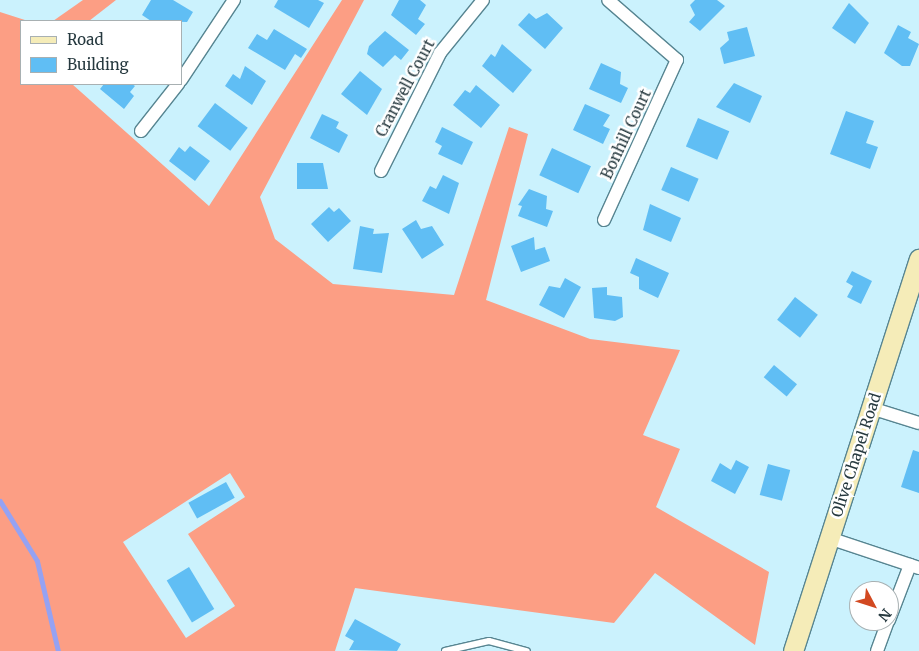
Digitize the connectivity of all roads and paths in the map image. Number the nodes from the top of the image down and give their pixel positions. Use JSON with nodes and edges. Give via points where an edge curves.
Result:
{"nodes":[{"id":1,"x":234,"y":0,"type":"edge"},
{"id":2,"x":483,"y":0,"type":"edge"},
{"id":3,"x":608,"y":0,"type":"edge"},
{"id":4,"x":182,"y":78,"type":"edge"},
{"id":5,"x":177,"y":85,"type":"edge"},
{"id":6,"x":141,"y":131,"type":"dead end"},
{"id":7,"x":381,"y":171,"type":"dead end"},
{"id":8,"x":604,"y":220,"type":"dead end"},
{"id":9,"x":919,"y":259,"type":"edge"},
{"id":10,"x":871,"y":408,"type":"junction"},
{"id":11,"x":919,"y":423,"type":"edge"},
{"id":12,"x":829,"y":538,"type":"junction"},
{"id":13,"x":915,"y":567,"type":"edge"},
{"id":14,"x":899,"y":600,"type":"edge"},
{"id":15,"x":885,"y":631,"type":"edge"},
{"id":16,"x":445,"y":651,"type":"edge"},
{"id":17,"x":527,"y":651,"type":"edge"},
{"id":18,"x":793,"y":651,"type":"edge"},
{"id":19,"x":877,"y":651,"type":"edge"}],
"edges":[{"from":1,"to":4,"type":"street"},
{"from":2,"to":7,"type":"street","name":"Cranwell Court","via":[[440,53]]},
{"from":3,"to":8,"type":"street","name":"Bonhill Court","via":[[677,60]]},
{"from":5,"to":6,"type":"street"},
{"from":9,"to":10,"type":"main road","name":"Olive Chapel Road"},
{"from":10,"to":11,"type":"street"},
{"from":10,"to":12,"type":"main road","name":"Olive Chapel Road"},
{"from":12,"to":13,"type":"street"},
{"from":12,"to":18,"type":"main road","name":"Olive Chapel Road"},
{"from":13,"to":14,"type":"street"},
{"from":15,"to":19,"type":"street"},
{"from":16,"to":17,"type":"lane","via":[[489,641]]}]}
